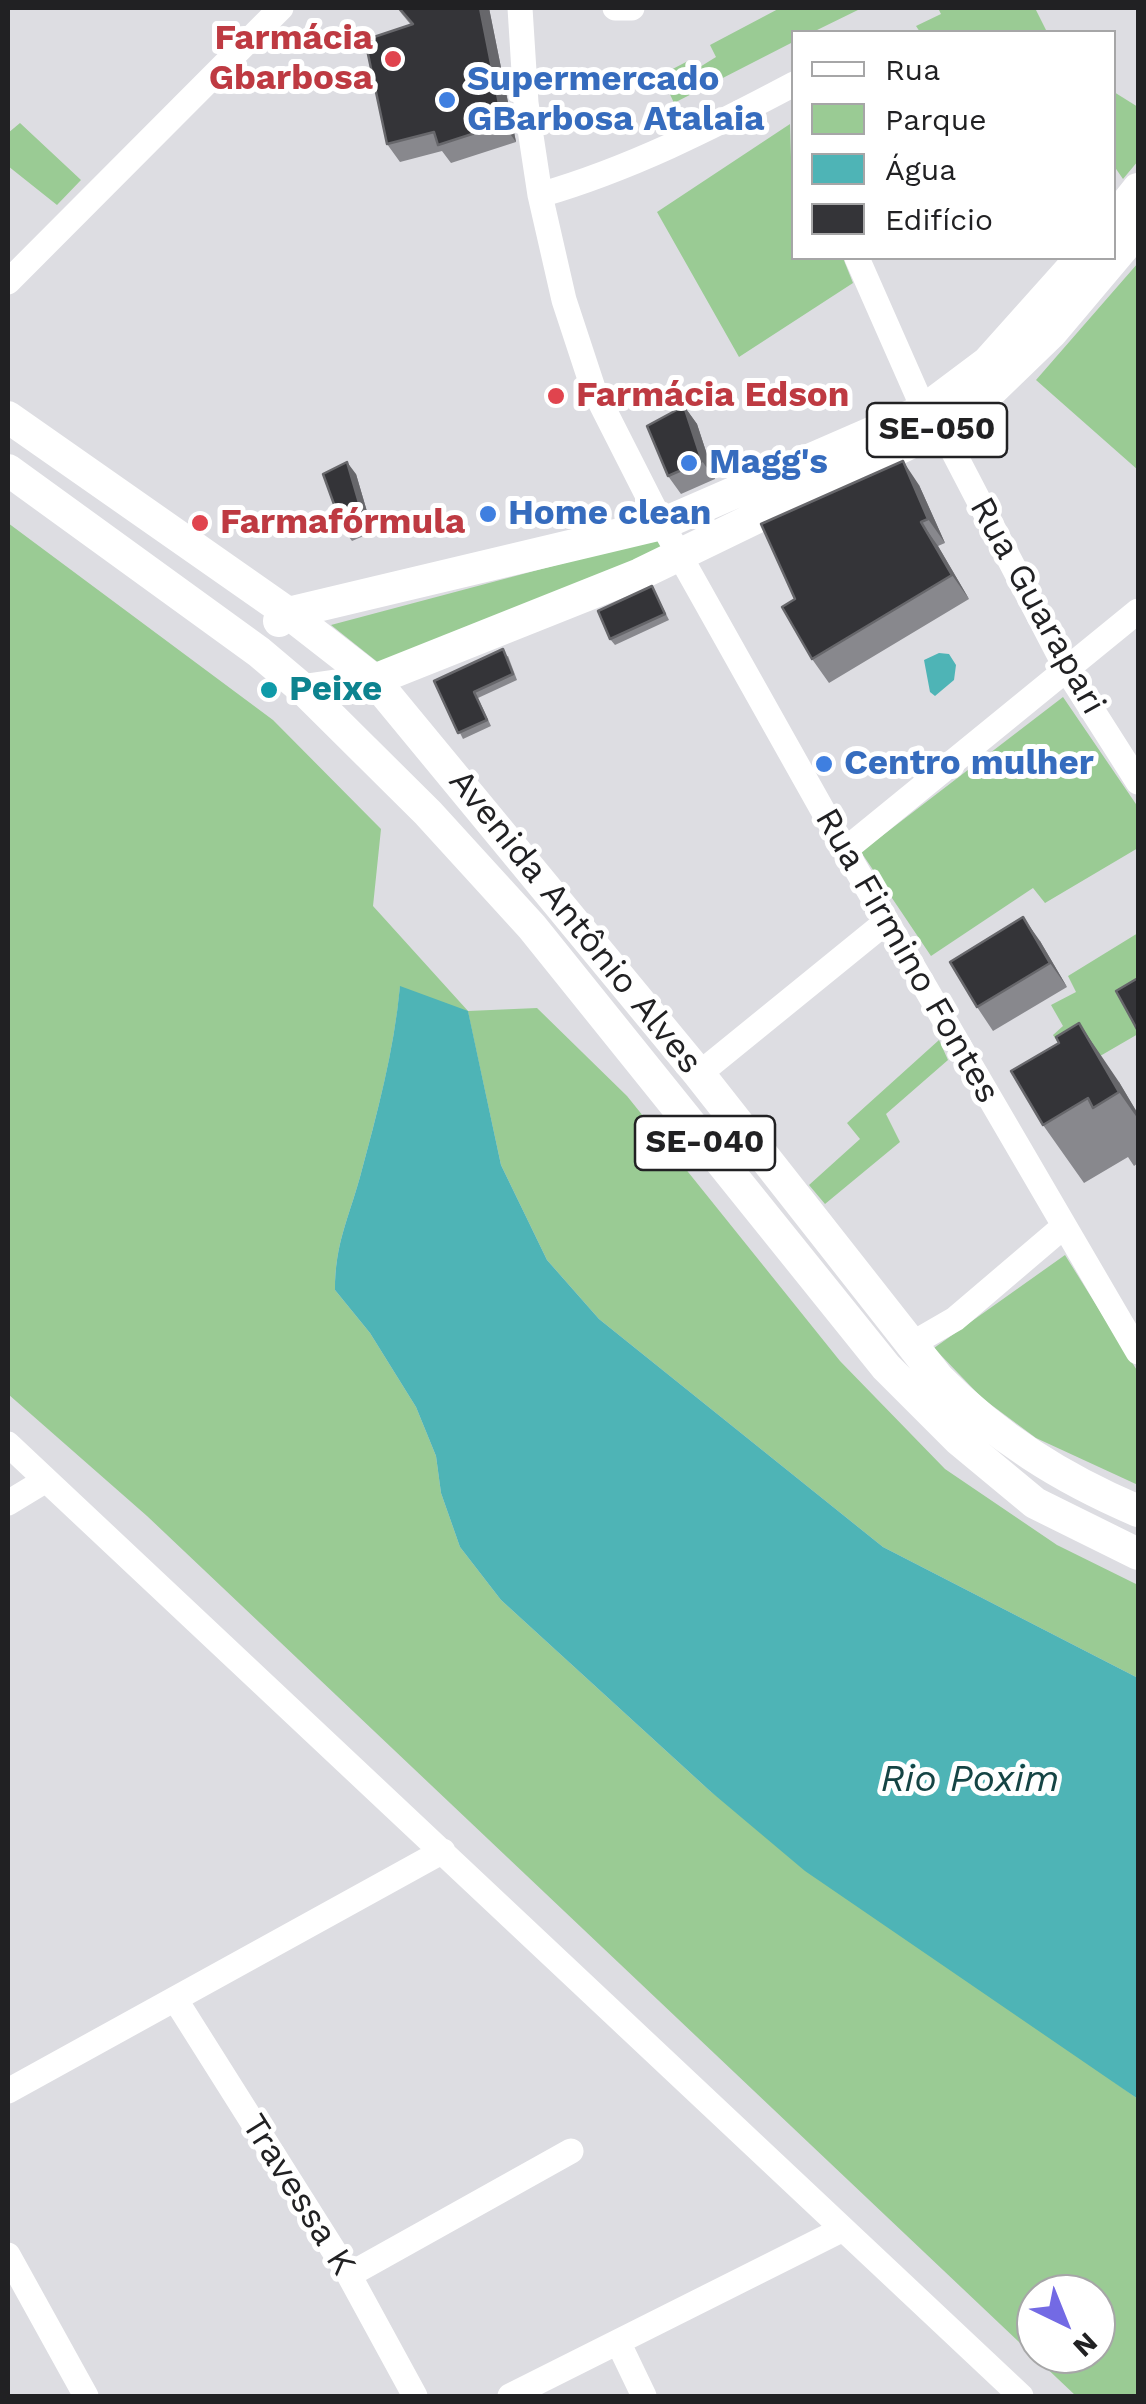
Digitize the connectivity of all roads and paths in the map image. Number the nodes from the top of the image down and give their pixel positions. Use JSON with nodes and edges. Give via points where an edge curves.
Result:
{"nodes":[{"id":1,"x":281,"y":8,"type":"edge"},
{"id":2,"x":520,"y":8,"type":"edge"},
{"id":3,"x":616,"y":8,"type":"edge"},
{"id":4,"x":632,"y":8,"type":"edge"},
{"id":5,"x":791,"y":86,"type":"edge"},
{"id":6,"x":1138,"y":189,"type":"edge"},
{"id":7,"x":540,"y":195,"type":"junction"},
{"id":8,"x":1116,"y":216,"type":"edge"},
{"id":9,"x":1138,"y":230,"type":"edge"},
{"id":10,"x":1116,"y":256,"type":"edge"},
{"id":11,"x":858,"y":260,"type":"edge"},
{"id":12,"x":1079,"y":260,"type":"edge"},
{"id":13,"x":1113,"y":260,"type":"edge"},
{"id":14,"x":8,"y":282,"type":"edge"},
{"id":15,"x":8,"y":416,"type":"edge"},
{"id":16,"x":933,"y":419,"type":"junction"},
{"id":17,"x":8,"y":470,"type":"edge"},
{"id":18,"x":662,"y":524,"type":"junction"},
{"id":19,"x":681,"y":556,"type":"junction"},
{"id":20,"x":1138,"y":611,"type":"edge"},
{"id":21,"x":288,"y":614,"type":"junction"},
{"id":22,"x":265,"y":657,"type":"junction"},
{"id":23,"x":1068,"y":672,"type":"junction"},
{"id":24,"x":374,"y":680,"type":"junction"},
{"id":25,"x":304,"y":690,"type":"junction"},
{"id":26,"x":1138,"y":782,"type":"edge"},
{"id":27,"x":845,"y":850,"type":"junction"},
{"id":28,"x":886,"y":922,"type":"junction"},
{"id":29,"x":699,"y":1074,"type":"junction"},
{"id":30,"x":1064,"y":1227,"type":"junction"},
{"id":31,"x":910,"y":1345,"type":"junction"},
{"id":32,"x":1138,"y":1352,"type":"edge"},
{"id":33,"x":8,"y":1444,"type":"edge"},
{"id":34,"x":46,"y":1480,"type":"junction"},
{"id":35,"x":8,"y":1503,"type":"edge"},
{"id":36,"x":1138,"y":1510,"type":"edge"},
{"id":37,"x":1138,"y":1554,"type":"edge"},
{"id":38,"x":443,"y":1851,"type":"junction"},
{"id":39,"x":175,"y":1998,"type":"junction"},
{"id":40,"x":8,"y":2091,"type":"edge"},
{"id":41,"x":572,"y":2151,"type":"dead end"},
{"id":42,"x":841,"y":2230,"type":"junction"},
{"id":43,"x":8,"y":2255,"type":"edge"},
{"id":44,"x":349,"y":2274,"type":"junction"},
{"id":45,"x":618,"y":2344,"type":"junction"},
{"id":46,"x":86,"y":2396,"type":"edge"},
{"id":47,"x":414,"y":2396,"type":"edge"},
{"id":48,"x":510,"y":2396,"type":"edge"},
{"id":49,"x":644,"y":2396,"type":"edge"},
{"id":50,"x":1020,"y":2396,"type":"edge"}],
"edges":[{"from":1,"to":14,"type":"street"},
{"from":2,"to":7,"type":"street","name":"Rua Firmino Fontes"},
{"from":3,"to":4,"type":"street"},
{"from":5,"to":7,"type":"street","via":[[658,153]]},
{"from":6,"to":8,"type":"main road"},
{"from":7,"to":18,"type":"street","name":"Rua Firmino Fontes","via":[[564,300],[594,388]]},
{"from":9,"to":10,"type":"main road","number":"SE-050"},
{"from":11,"to":16,"type":"street","name":"Rua Guarapari"},
{"from":12,"to":16,"type":"main road"},
{"from":13,"to":16,"type":"main road","number":"SE-050","via":[[992,390]]},
{"from":15,"to":21,"type":"main road","name":"Avenida Antônio Alves","number":"SE-040"},
{"from":16,"to":18,"type":"main road"},
{"from":16,"to":19,"type":"main road","number":"SE-050"},
{"from":16,"to":23,"type":"street","name":"Rua Guarapari"},
{"from":17,"to":22,"type":"main road","name":"Avenida Antônio Alves","number":"SE-040"},
{"from":18,"to":19,"type":"street","name":"Rua Firmino Fontes"},
{"from":18,"to":21,"type":"main road"},
{"from":19,"to":24,"type":"main road"},
{"from":19,"to":27,"type":"street","name":"Rua Firmino Fontes"},
{"from":20,"to":23,"type":"street"},
{"from":21,"to":22,"type":"main road","via":[[269,635]]},
{"from":21,"to":24,"type":"main road","name":"Avenida Antônio Alves","number":"SE-040"},
{"from":22,"to":25,"type":"main road","name":"Avenida Antônio Alves","number":"SE-040"},
{"from":23,"to":26,"type":"street","name":"Rua Guarapari"},
{"from":23,"to":27,"type":"street"},
{"from":24,"to":25,"type":"main road"},
{"from":24,"to":29,"type":"main road","name":"Avenida Antônio Alves","number":"SE-040"},
{"from":25,"to":37,"type":"main road","name":"Avenida Antônio Alves","number":"SE-040","via":[[532,928],[886,1367],[1035,1503]]},
{"from":27,"to":28,"type":"street","name":"Rua Firmino Fontes"},
{"from":28,"to":29,"type":"street"},
{"from":28,"to":30,"type":"street","name":"Rua Firmino Fontes"},
{"from":29,"to":31,"type":"main road","name":"Avenida Antônio Alves","number":"SE-040"},
{"from":30,"to":31,"type":"street","via":[[956,1319]]},
{"from":30,"to":32,"type":"street","name":"Rua Firmino Fontes"},
{"from":31,"to":36,"type":"main road","name":"Avenida Antônio Alves","number":"SE-040","via":[[976,1417],[1026,1455]]},
{"from":33,"to":34,"type":"street"},
{"from":34,"to":35,"type":"street"},
{"from":34,"to":38,"type":"street"},
{"from":38,"to":39,"type":"street"},
{"from":38,"to":42,"type":"street"},
{"from":39,"to":40,"type":"street"},
{"from":39,"to":44,"type":"street","name":"Travessa K"},
{"from":41,"to":44,"type":"street"},
{"from":42,"to":45,"type":"street"},
{"from":42,"to":50,"type":"street"},
{"from":43,"to":46,"type":"street"},
{"from":44,"to":47,"type":"street","name":"Travessa K"},
{"from":45,"to":48,"type":"street"},
{"from":45,"to":49,"type":"street"}]}
